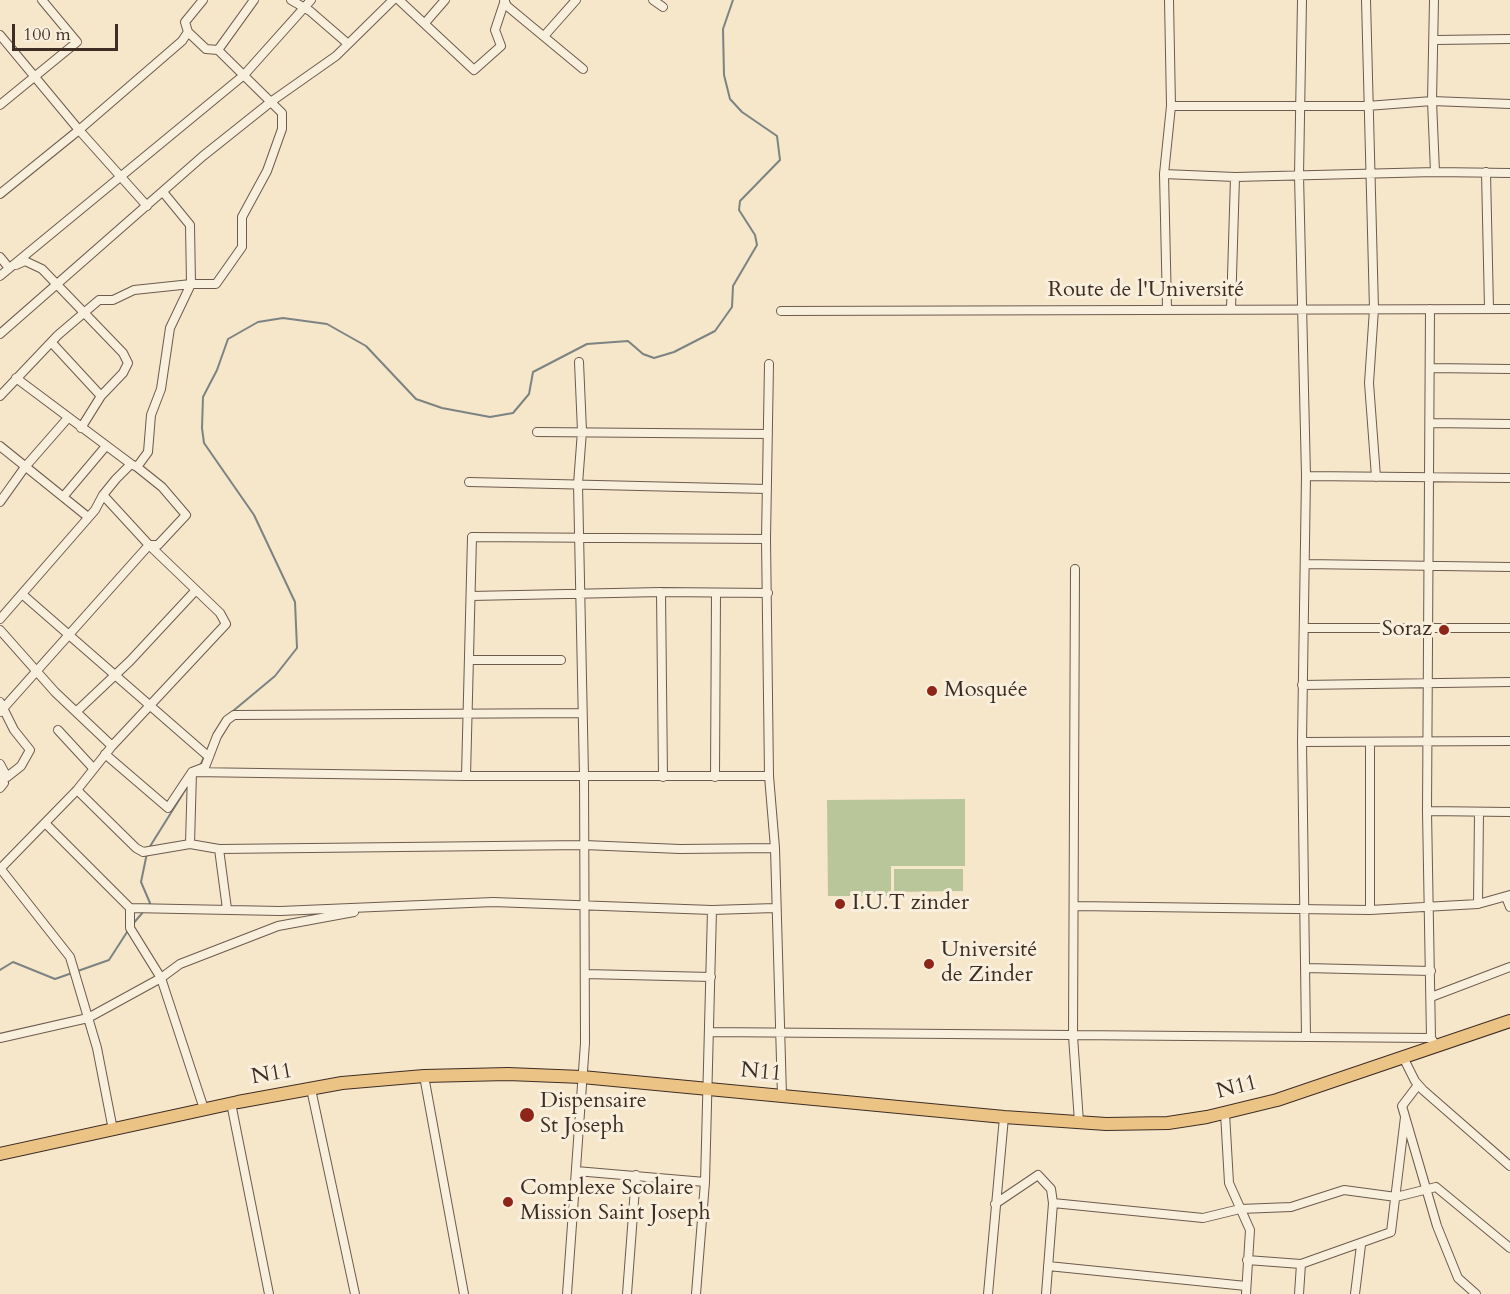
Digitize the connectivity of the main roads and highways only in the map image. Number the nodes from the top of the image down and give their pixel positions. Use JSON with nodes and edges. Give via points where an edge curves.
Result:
{"nodes":[{"id":1,"x":1510,"y":1021,"type":"edge"},
{"id":2,"x":0,"y":1154,"type":"edge"}],
"edges":[{"from":1,"to":2,"type":"main road","name":"N11","via":[[1433,1041],[1404,1057],[1277,1100],[1168,1123],[1004,1117],[582,1077],[424,1076],[231,1103]]}]}
